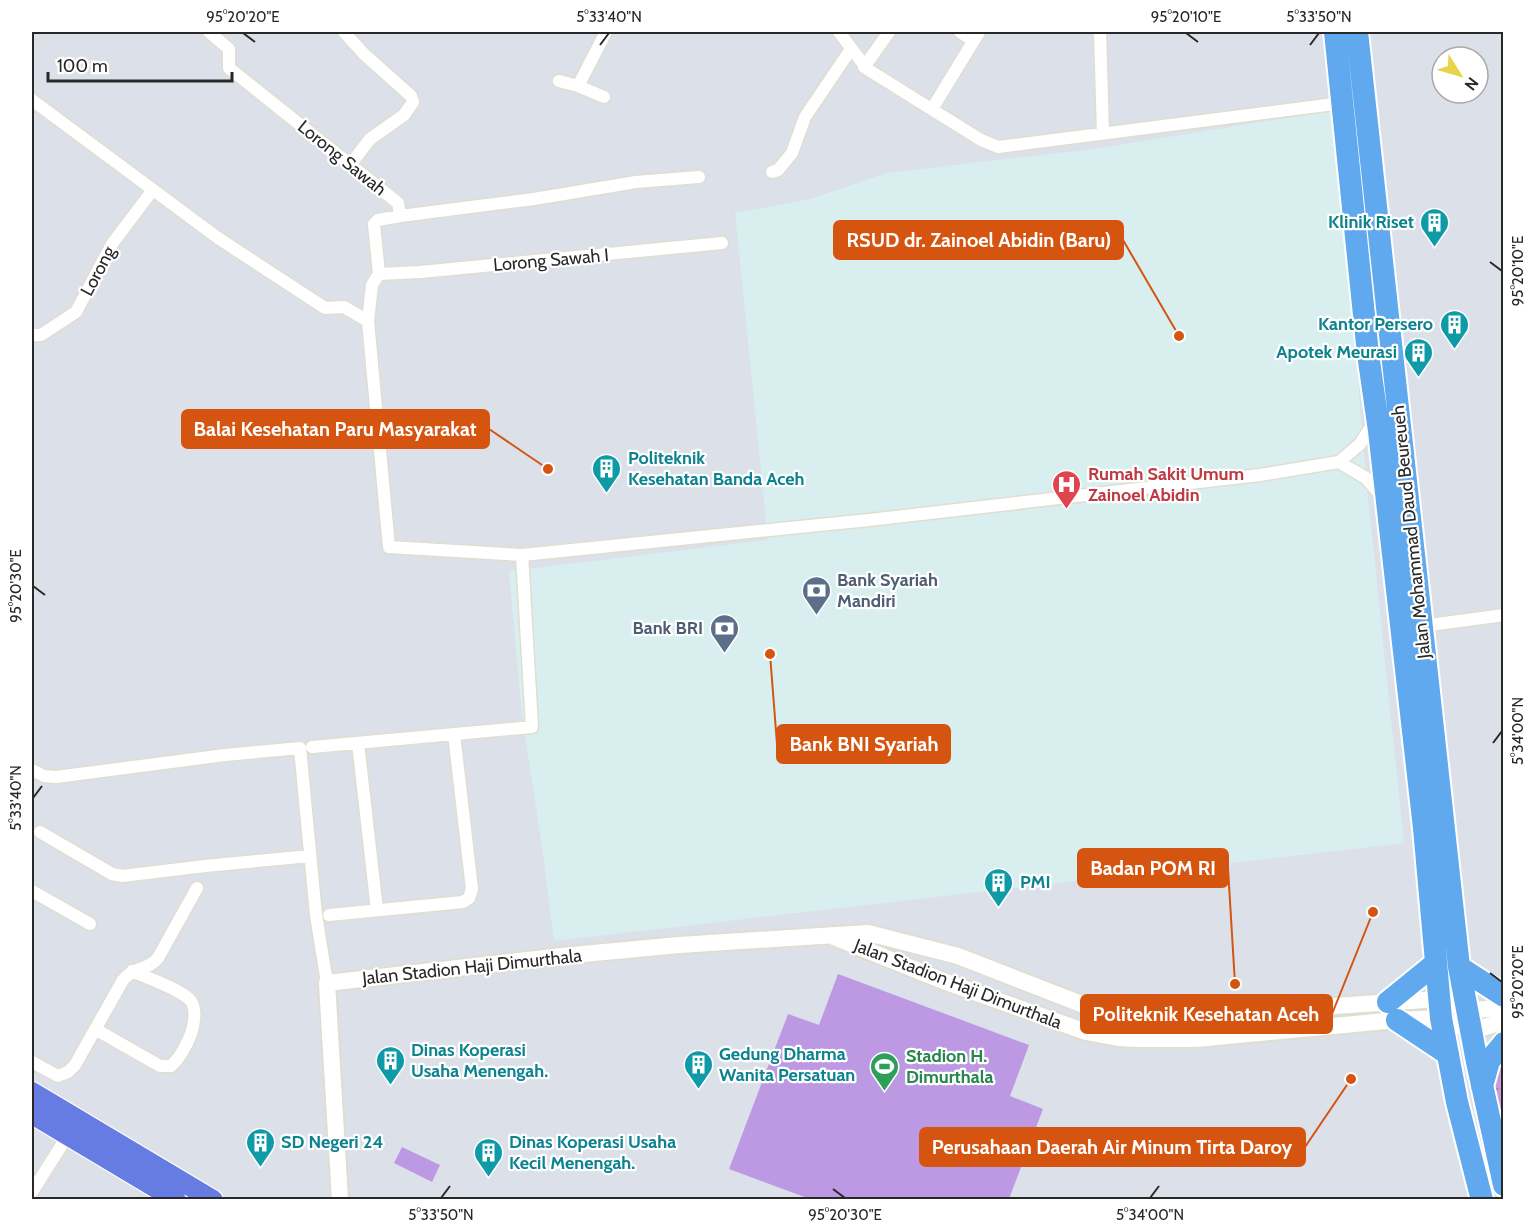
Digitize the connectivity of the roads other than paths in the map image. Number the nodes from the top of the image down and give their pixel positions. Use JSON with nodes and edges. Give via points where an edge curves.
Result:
{"nodes":[{"id":1,"x":209,"y":32,"type":"edge"},
{"id":2,"x":344,"y":32,"type":"edge"},
{"id":3,"x":606,"y":32,"type":"edge"},
{"id":4,"x":839,"y":32,"type":"edge"},
{"id":5,"x":889,"y":32,"type":"edge"},
{"id":6,"x":960,"y":32,"type":"edge"},
{"id":7,"x":1100,"y":32,"type":"edge"},
{"id":8,"x":1335,"y":32,"type":"edge"},
{"id":9,"x":1357,"y":32,"type":"edge"},
{"id":10,"x":976,"y":36,"type":"edge"},
{"id":11,"x":851,"y":49,"type":"junction"},
{"id":12,"x":864,"y":67,"type":"junction"},
{"id":13,"x":559,"y":81,"type":"dead end"},
{"id":14,"x":578,"y":86,"type":"junction"},
{"id":15,"x":604,"y":97,"type":"dead end"},
{"id":16,"x":32,"y":100,"type":"edge"},
{"id":17,"x":1342,"y":103,"type":"junction"},
{"id":18,"x":932,"y":109,"type":"junction"},
{"id":19,"x":1103,"y":133,"type":"junction"},
{"id":20,"x":350,"y":165,"type":"junction"},
{"id":21,"x":772,"y":172,"type":"dead end"},
{"id":22,"x":699,"y":177,"type":"dead end"},
{"id":23,"x":152,"y":191,"type":"junction"},
{"id":24,"x":400,"y":216,"type":"junction"},
{"id":25,"x":722,"y":243,"type":"dead end"},
{"id":26,"x":379,"y":274,"type":"junction"},
{"id":27,"x":368,"y":321,"type":"junction"},
{"id":28,"x":1389,"y":327,"type":"junction"},
{"id":29,"x":1367,"y":331,"type":"junction"},
{"id":30,"x":32,"y":334,"type":"edge"},
{"id":31,"x":1377,"y":417,"type":"junction"},
{"id":32,"x":1339,"y":462,"type":"junction"},
{"id":33,"x":1388,"y":504,"type":"junction"},
{"id":34,"x":522,"y":555,"type":"junction"},
{"id":35,"x":1503,"y":615,"type":"edge"},
{"id":36,"x":1422,"y":626,"type":"junction"},
{"id":37,"x":1418,"y":692,"type":"junction"},
{"id":38,"x":454,"y":734,"type":"junction"},
{"id":39,"x":358,"y":742,"type":"junction"},
{"id":40,"x":312,"y":747,"type":"dead end"},
{"id":41,"x":32,"y":770,"type":"edge"},
{"id":42,"x":40,"y":832,"type":"dead end"},
{"id":43,"x":310,"y":856,"type":"junction"},
{"id":44,"x":197,"y":888,"type":"dead end"},
{"id":45,"x":32,"y":891,"type":"edge"},
{"id":46,"x":377,"y":910,"type":"junction"},
{"id":47,"x":329,"y":915,"type":"dead end"},
{"id":48,"x":90,"y":924,"type":"dead end"},
{"id":49,"x":833,"y":936,"type":"junction"},
{"id":50,"x":958,"y":956,"type":"junction"},
{"id":51,"x":1436,"y":963,"type":"junction"},
{"id":52,"x":1459,"y":967,"type":"junction"},
{"id":53,"x":132,"y":971,"type":"junction"},
{"id":54,"x":946,"y":982,"type":"junction"},
{"id":55,"x":327,"y":983,"type":"junction"},
{"id":56,"x":1032,"y":985,"type":"junction"},
{"id":57,"x":1503,"y":996,"type":"edge"},
{"id":58,"x":1503,"y":1007,"type":"edge"},
{"id":59,"x":1023,"y":1008,"type":"junction"},
{"id":60,"x":1440,"y":1009,"type":"junction"},
{"id":61,"x":1393,"y":1011,"type":"junction"},
{"id":62,"x":1136,"y":1016,"type":"junction"},
{"id":63,"x":1470,"y":1021,"type":"junction"},
{"id":64,"x":1503,"y":1021,"type":"edge"},
{"id":65,"x":94,"y":1029,"type":"junction"},
{"id":66,"x":1134,"y":1039,"type":"junction"},
{"id":67,"x":1503,"y":1043,"type":"edge"},
{"id":68,"x":1448,"y":1054,"type":"junction"},
{"id":69,"x":32,"y":1062,"type":"edge"},
{"id":70,"x":1482,"y":1087,"type":"junction"},
{"id":71,"x":32,"y":1092,"type":"edge"},
{"id":72,"x":32,"y":1114,"type":"edge"},
{"id":73,"x":68,"y":1135,"type":"junction"},
{"id":74,"x":1502,"y":1178,"type":"edge"},
{"id":75,"x":32,"y":1192,"type":"edge"},
{"id":76,"x":176,"y":1200,"type":"edge"},
{"id":77,"x":213,"y":1200,"type":"edge"},
{"id":78,"x":340,"y":1200,"type":"edge"},
{"id":79,"x":1482,"y":1200,"type":"edge"}],
"edges":[{"from":1,"to":20,"type":"street","name":"Lorong Sawah","via":[[226,44],[232,71]]},
{"from":2,"to":20,"type":"street","via":[[413,102],[404,115],[370,139]]},
{"from":3,"to":14,"type":"street"},
{"from":4,"to":11,"type":"street"},
{"from":5,"to":12,"type":"street"},
{"from":6,"to":10,"type":"street"},
{"from":7,"to":19,"type":"street"},
{"from":8,"to":17,"type":"highway","name":"Jalan Mohammad Daud Beureueh"},
{"from":9,"to":28,"type":"highway","name":"Jalan Mohammad Daud Beureueh"},
{"from":10,"to":18,"type":"street"},
{"from":11,"to":12,"type":"street"},
{"from":11,"to":21,"type":"street","via":[[805,117],[792,153]]},
{"from":12,"to":18,"type":"street"},
{"from":13,"to":14,"type":"street"},
{"from":14,"to":15,"type":"street"},
{"from":16,"to":23,"type":"street"},
{"from":17,"to":19,"type":"street"},
{"from":17,"to":29,"type":"highway","name":"Jalan Mohammad Daud Beureueh"},
{"from":18,"to":19,"type":"street","via":[[998,147]]},
{"from":20,"to":24,"type":"street","name":"Lorong Sawah","via":[[398,203]]},
{"from":22,"to":24,"type":"street","via":[[636,182]]},
{"from":23,"to":27,"type":"street","via":[[325,308],[344,307]]},
{"from":23,"to":30,"type":"street","name":"Lorong","via":[[112,244],[76,312],[41,335]]},
{"from":24,"to":26,"type":"street","name":"Lorong Sawah","via":[[374,224]]},
{"from":25,"to":26,"type":"street","name":"Lorong Sawah I"},
{"from":26,"to":27,"type":"street","name":"Lorong Sawah","via":[[372,285]]},
{"from":27,"to":34,"type":"street","name":"Lorong Sawah","via":[[389,547]]},
{"from":28,"to":29,"type":"highway"},
{"from":28,"to":36,"type":"highway","name":"Jalan Mohammad Daud Beureueh"},
{"from":29,"to":31,"type":"highway","name":"Jalan Mohammad Daud Beureueh"},
{"from":31,"to":32,"type":"street","via":[[1360,444]]},
{"from":31,"to":33,"type":"highway","name":"Jalan Mohammad Daud Beureueh"},
{"from":32,"to":33,"type":"street","via":[[1366,478]]},
{"from":32,"to":34,"type":"street","via":[[1235,478],[869,520]]},
{"from":33,"to":37,"type":"highway","name":"Jalan Mohammad Daud Beureueh"},
{"from":34,"to":38,"type":"street","via":[[532,727]]},
{"from":35,"to":36,"type":"street"},
{"from":36,"to":37,"type":"highway","name":"Jalan Mohammad Daud Beureueh"},
{"from":37,"to":51,"type":"highway","name":"Jalan Mohammad Daud Beureueh"},
{"from":37,"to":52,"type":"highway","name":"Jalan Mohammad Daud Beureueh"},
{"from":38,"to":39,"type":"street"},
{"from":38,"to":46,"type":"street","via":[[472,892],[463,902]]},
{"from":39,"to":40,"type":"street"},
{"from":39,"to":46,"type":"street"},
{"from":41,"to":43,"type":"street","via":[[56,777],[300,748]]},
{"from":42,"to":43,"type":"street","via":[[122,876]]},
{"from":43,"to":55,"type":"street"},
{"from":44,"to":53,"type":"street","via":[[155,963]]},
{"from":45,"to":48,"type":"street"},
{"from":46,"to":47,"type":"street"},
{"from":49,"to":50,"type":"street","name":"Jalan Stadion Haji Dimurthala","via":[[868,933]]},
{"from":49,"to":54,"type":"street","name":"Jalan Stadion Haji Dimurthala"},
{"from":49,"to":55,"type":"street","name":"Jalan Stadion Haji Dimurthala","via":[[644,948]]},
{"from":50,"to":54,"type":"street"},
{"from":50,"to":56,"type":"street","name":"Jalan Stadion Haji Dimurthala"},
{"from":51,"to":60,"type":"highway","name":"Jalan Mohammad Daud Beureueh"},
{"from":51,"to":61,"type":"highway"},
{"from":52,"to":57,"type":"highway"},
{"from":52,"to":63,"type":"highway","name":"Jalan Mohammad Daud Beureueh"},
{"from":53,"to":65,"type":"street"},
{"from":53,"to":65,"type":"street","via":[[191,1002],[193,1025],[178,1058],[171,1066],[160,1066]]},
{"from":54,"to":59,"type":"street","name":"Jalan Stadion Haji Dimurthala"},
{"from":55,"to":78,"type":"street"},
{"from":56,"to":59,"type":"street"},
{"from":56,"to":62,"type":"street","name":"Jalan Stadion Haji Dimurthala","via":[[1089,1006]]},
{"from":58,"to":63,"type":"street"},
{"from":59,"to":66,"type":"street","name":"Jalan Stadion Haji Dimurthala","via":[[1086,1032]]},
{"from":60,"to":61,"type":"street","name":"Jalan Stadion Haji Dimurthala"},
{"from":60,"to":63,"type":"street"},
{"from":60,"to":68,"type":"highway","name":"Jalan Mohammad Daud Beureueh"},
{"from":61,"to":62,"type":"street","name":"Jalan Stadion Haji Dimurthala"},
{"from":61,"to":66,"type":"street","name":"Jalan Stadion Haji Dimurthala","via":[[1249,1035]]},
{"from":61,"to":68,"type":"highway"},
{"from":62,"to":66,"type":"street"},
{"from":63,"to":64,"type":"street"},
{"from":63,"to":70,"type":"highway","name":"Jalan Mohammad Daud Beureueh"},
{"from":65,"to":69,"type":"street","via":[[75,1065],[63,1075]]},
{"from":67,"to":70,"type":"highway","via":[[1489,1061]]},
{"from":68,"to":79,"type":"highway","name":"Jalan Mohammad Daud Beureueh"},
{"from":70,"to":74,"type":"highway","name":"Jalan Mohammad Daud Beureueh"},
{"from":71,"to":77,"type":"main road"},
{"from":72,"to":73,"type":"main road"},
{"from":73,"to":75,"type":"street"},
{"from":73,"to":76,"type":"main road"}]}
